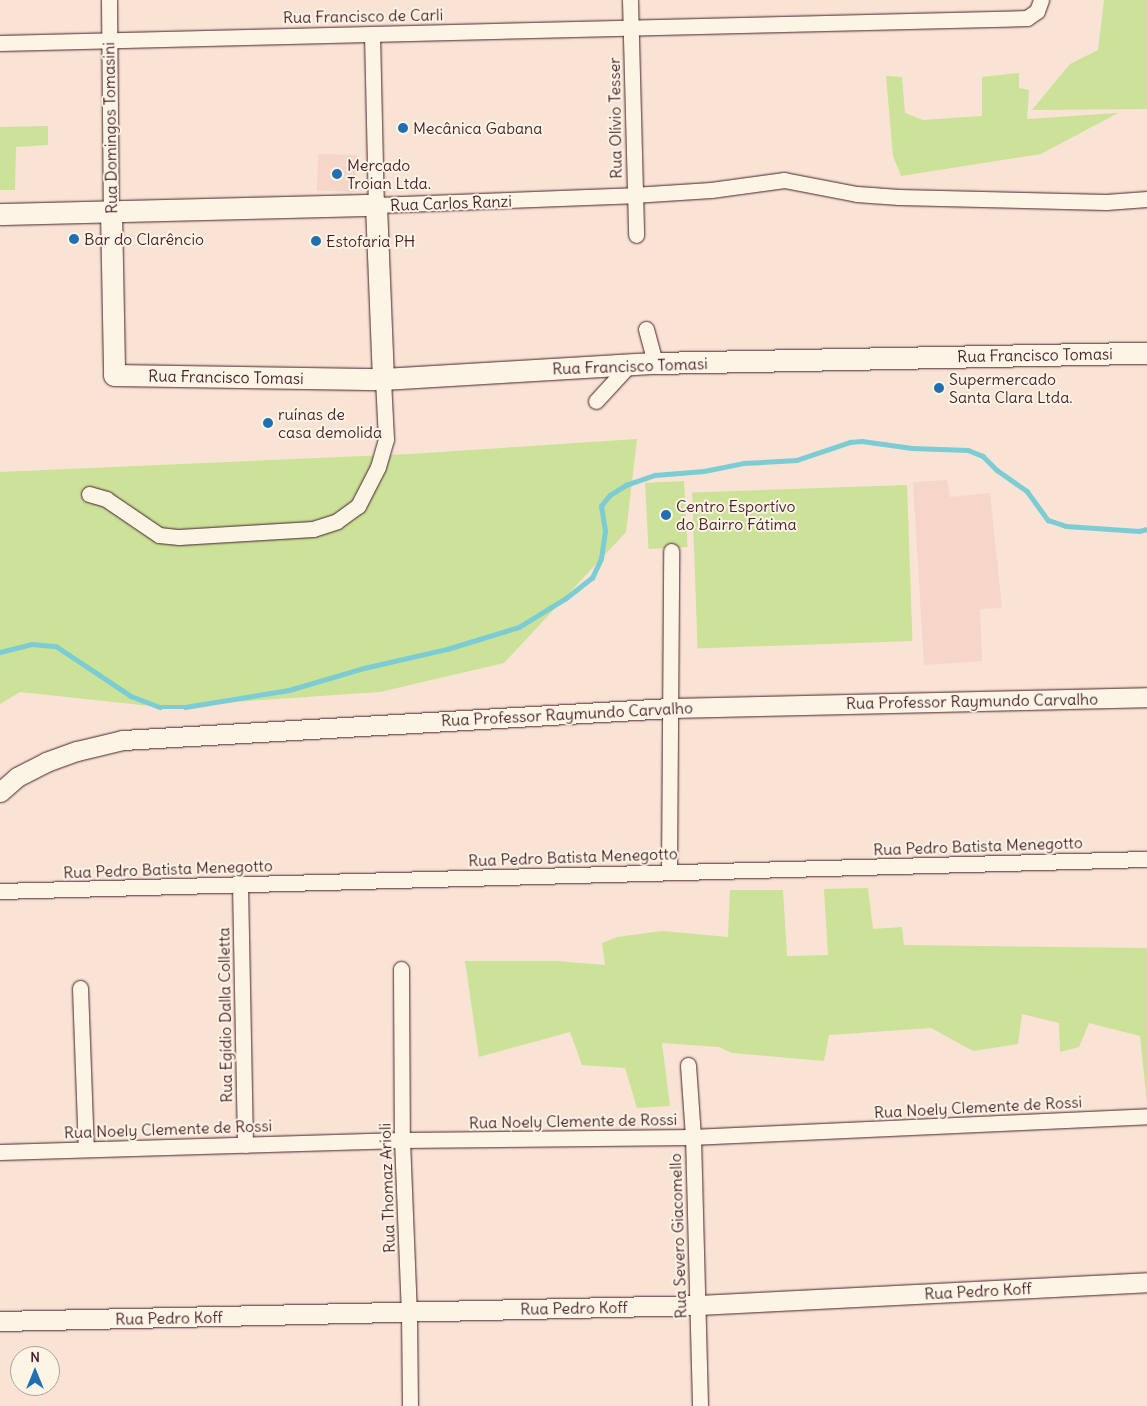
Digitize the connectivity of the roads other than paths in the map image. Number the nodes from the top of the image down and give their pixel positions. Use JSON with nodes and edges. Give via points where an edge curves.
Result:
{"nodes":[{"id":1,"x":109,"y":0,"type":"edge"},
{"id":2,"x":630,"y":0,"type":"edge"},
{"id":3,"x":1041,"y":0,"type":"edge"},
{"id":4,"x":630,"y":27,"type":"junction"},
{"id":5,"x":372,"y":34,"type":"junction"},
{"id":6,"x":109,"y":40,"type":"junction"},
{"id":7,"x":0,"y":43,"type":"edge"},
{"id":8,"x":634,"y":196,"type":"junction"},
{"id":9,"x":1147,"y":199,"type":"edge"},
{"id":10,"x":376,"y":205,"type":"junction"},
{"id":11,"x":111,"y":212,"type":"junction"},
{"id":12,"x":0,"y":214,"type":"edge"},
{"id":13,"x":636,"y":235,"type":"dead end"},
{"id":14,"x":646,"y":329,"type":"dead end"},
{"id":15,"x":1147,"y":353,"type":"edge"},
{"id":16,"x":655,"y":363,"type":"junction"},
{"id":17,"x":630,"y":364,"type":"junction"},
{"id":18,"x":114,"y":375,"type":"joint"},
{"id":19,"x":382,"y":379,"type":"junction"},
{"id":20,"x":596,"y":401,"type":"dead end"},
{"id":21,"x":89,"y":494,"type":"dead end"},
{"id":22,"x":671,"y":551,"type":"dead end"},
{"id":23,"x":1147,"y":697,"type":"edge"},
{"id":24,"x":670,"y":708,"type":"junction"},
{"id":25,"x":0,"y":792,"type":"edge"},
{"id":26,"x":1147,"y":859,"type":"edge"},
{"id":27,"x":669,"y":872,"type":"junction"},
{"id":28,"x":240,"y":884,"type":"junction"},
{"id":29,"x":0,"y":891,"type":"edge"},
{"id":30,"x":401,"y":969,"type":"dead end"},
{"id":31,"x":80,"y":988,"type":"dead end"},
{"id":32,"x":688,"y":1065,"type":"dead end"},
{"id":33,"x":1147,"y":1116,"type":"edge"},
{"id":34,"x":693,"y":1137,"type":"junction"},
{"id":35,"x":402,"y":1140,"type":"junction"},
{"id":36,"x":245,"y":1145,"type":"junction"},
{"id":37,"x":86,"y":1149,"type":"junction"},
{"id":38,"x":0,"y":1152,"type":"edge"},
{"id":39,"x":1147,"y":1282,"type":"edge"},
{"id":40,"x":698,"y":1305,"type":"junction"},
{"id":41,"x":409,"y":1312,"type":"junction"},
{"id":42,"x":0,"y":1321,"type":"edge"},
{"id":43,"x":410,"y":1406,"type":"edge"},
{"id":44,"x":700,"y":1406,"type":"edge"}],
"edges":[{"from":1,"to":6,"type":"street","name":"Rua Domingos Tomasini"},
{"from":2,"to":4,"type":"street","name":"Rua Olívio Tesser"},
{"from":3,"to":4,"type":"street","name":"Rua Francisco de Carli","via":[[1037,11],[1027,18]]},
{"from":4,"to":5,"type":"street","name":"Rua Francisco de Carli"},
{"from":4,"to":8,"type":"street","name":"Rua Olívio Tesser"},
{"from":5,"to":6,"type":"street","name":"Rua Francisco de Carli"},
{"from":5,"to":10,"type":"street"},
{"from":6,"to":7,"type":"street","name":"Rua Francisco de Carli"},
{"from":6,"to":11,"type":"street","name":"Rua Domingos Tomasini"},
{"from":8,"to":9,"type":"street","name":"Rua Carlos Ranzi","via":[[784,180],[857,194],[899,197],[1106,202]]},
{"from":8,"to":10,"type":"street","name":"Rua Carlos Ranzi"},
{"from":8,"to":13,"type":"street","name":"Rua Olívio Tesser"},
{"from":10,"to":11,"type":"main road","name":"Rua Carlos Ranzi"},
{"from":10,"to":19,"type":"main road"},
{"from":11,"to":12,"type":"main road","name":"Rua Carlos Ranzi"},
{"from":11,"to":18,"type":"main road","name":"Rua Domingos Tomasini"},
{"from":14,"to":16,"type":"street"},
{"from":15,"to":16,"type":"main road","name":"Rua Francisco Tomasi"},
{"from":16,"to":17,"type":"main road","name":"Rua Francisco Tomasi"},
{"from":17,"to":19,"type":"main road","name":"Rua Francisco Tomasi"},
{"from":17,"to":20,"type":"street"},
{"from":18,"to":19,"type":"main road","name":"Rua Francisco Tomasi"},
{"from":19,"to":21,"type":"street","via":[[386,439],[378,467],[358,506],[337,521],[313,529],[179,537],[159,534],[106,499]]},
{"from":22,"to":24,"type":"street"},
{"from":23,"to":24,"type":"street","name":"Rua Professor Raymundo Carvalho"},
{"from":24,"to":25,"type":"street","name":"Rua Professor Raymundo Carvalho","via":[[123,740],[46,762],[17,777]]},
{"from":24,"to":27,"type":"street"},
{"from":26,"to":27,"type":"street","name":"Rua Pedro Batista Menegotto"},
{"from":27,"to":28,"type":"street","name":"Rua Pedro Batista Menegotto"},
{"from":28,"to":29,"type":"street","name":"Rua Pedro Batista Menegotto"},
{"from":28,"to":36,"type":"street","name":"Rua Egídio Dalla Colletta"},
{"from":30,"to":35,"type":"street","name":"Rua Thomaz Arioli"},
{"from":31,"to":37,"type":"street"},
{"from":32,"to":34,"type":"street","name":"Rua Severo Giacomello"},
{"from":33,"to":34,"type":"street","name":"Rua Noely Clemente de Rossi"},
{"from":34,"to":35,"type":"street","name":"Rua Noely Clemente de Rossi"},
{"from":34,"to":40,"type":"street","name":"Rua Severo Giacomello"},
{"from":35,"to":36,"type":"street","name":"Rua Noely Clemente de Rossi"},
{"from":35,"to":41,"type":"street","name":"Rua Thomaz Arioli"},
{"from":36,"to":37,"type":"street","name":"Rua Noely Clemente de Rossi"},
{"from":37,"to":38,"type":"street","name":"Rua Noely Clemente de Rossi"},
{"from":39,"to":40,"type":"street","name":"Rua Pedro Koff"},
{"from":40,"to":41,"type":"street","name":"Rua Pedro Koff"},
{"from":40,"to":44,"type":"street","name":"Rua Severo Giacomello"},
{"from":41,"to":42,"type":"street","name":"Rua Pedro Koff"},
{"from":41,"to":43,"type":"street","name":"Rua Thomaz Arioli"}]}
